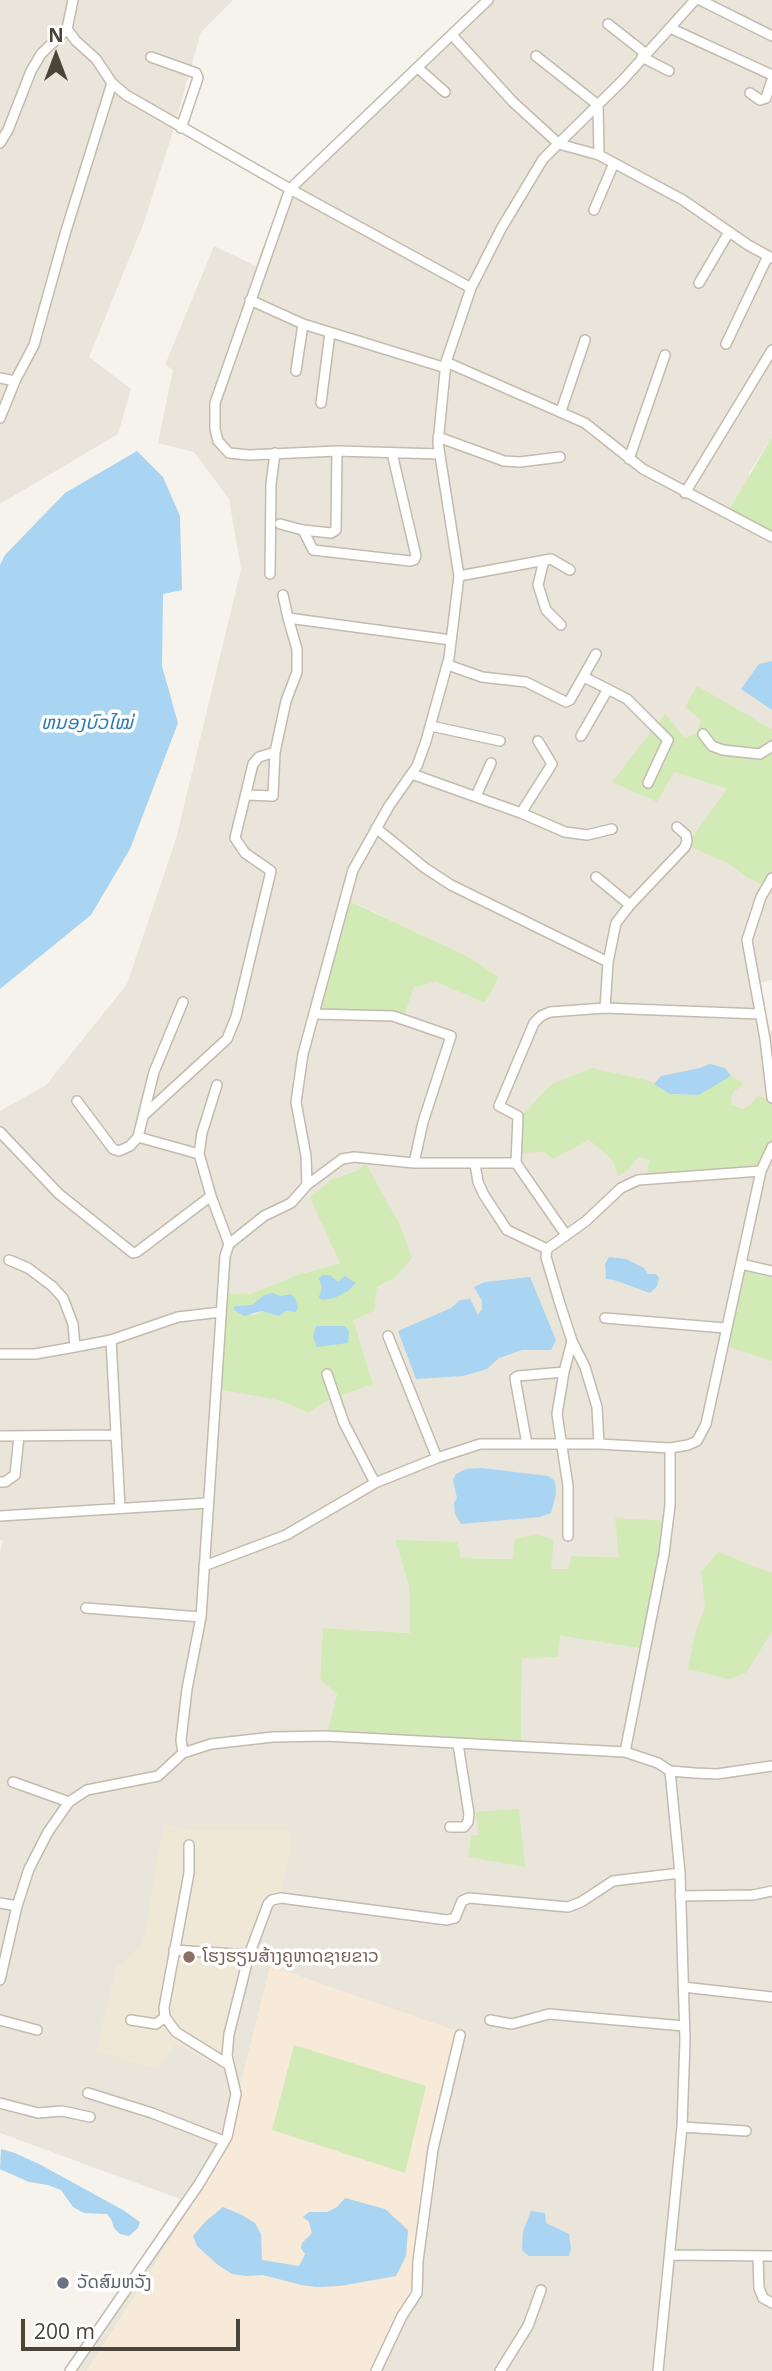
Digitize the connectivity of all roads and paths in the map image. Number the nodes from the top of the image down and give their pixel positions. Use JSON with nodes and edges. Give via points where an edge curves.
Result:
{"nodes":[{"id":1,"x":73,"y":0,"type":"edge"},
{"id":2,"x":488,"y":0,"type":"edge"},
{"id":3,"x":698,"y":0,"type":"edge"},
{"id":4,"x":608,"y":24,"type":"dead end"},
{"id":5,"x":67,"y":29,"type":"junction"},
{"id":6,"x":670,"y":29,"type":"junction"},
{"id":7,"x":452,"y":35,"type":"junction"},
{"id":8,"x":772,"y":36,"type":"edge"},
{"id":9,"x":536,"y":55,"type":"dead end"},
{"id":10,"x":644,"y":55,"type":"junction"},
{"id":11,"x":151,"y":57,"type":"dead end"},
{"id":12,"x":418,"y":68,"type":"junction"},
{"id":13,"x":669,"y":71,"type":"dead end"},
{"id":14,"x":772,"y":77,"type":"edge"},
{"id":15,"x":112,"y":82,"type":"junction"},
{"id":16,"x":445,"y":92,"type":"dead end"},
{"id":17,"x":750,"y":93,"type":"dead end"},
{"id":18,"x":597,"y":105,"type":"junction"},
{"id":19,"x":181,"y":128,"type":"junction"},
{"id":20,"x":0,"y":144,"type":"edge"},
{"id":21,"x":559,"y":144,"type":"junction"},
{"id":22,"x":599,"y":155,"type":"junction"},
{"id":23,"x":614,"y":163,"type":"junction"},
{"id":24,"x":290,"y":189,"type":"junction"},
{"id":25,"x":594,"y":210,"type":"dead end"},
{"id":26,"x":729,"y":232,"type":"junction"},
{"id":27,"x":770,"y":257,"type":"edge"},
{"id":28,"x":699,"y":283,"type":"dead end"},
{"id":29,"x":471,"y":288,"type":"junction"},
{"id":30,"x":250,"y":300,"type":"junction"},
{"id":31,"x":303,"y":324,"type":"junction"},
{"id":32,"x":330,"y":333,"type":"junction"},
{"id":33,"x":585,"y":340,"type":"dead end"},
{"id":34,"x":726,"y":344,"type":"dead end"},
{"id":35,"x":772,"y":350,"type":"edge"},
{"id":36,"x":665,"y":355,"type":"dead end"},
{"id":37,"x":446,"y":365,"type":"junction"},
{"id":38,"x":296,"y":371,"type":"dead end"},
{"id":39,"x":0,"y":379,"type":"edge"},
{"id":40,"x":15,"y":381,"type":"junction"},
{"id":41,"x":321,"y":403,"type":"dead end"},
{"id":42,"x":561,"y":411,"type":"junction"},
{"id":43,"x":0,"y":418,"type":"edge"},
{"id":44,"x":438,"y":437,"type":"junction"},
{"id":45,"x":337,"y":451,"type":"junction"},
{"id":46,"x":275,"y":453,"type":"junction"},
{"id":47,"x":392,"y":453,"type":"junction"},
{"id":48,"x":440,"y":454,"type":"junction"},
{"id":49,"x":559,"y":457,"type":"dead end"},
{"id":50,"x":629,"y":459,"type":"junction"},
{"id":51,"x":685,"y":493,"type":"junction"},
{"id":52,"x":280,"y":524,"type":"dead end"},
{"id":53,"x":303,"y":530,"type":"junction"},
{"id":54,"x":772,"y":537,"type":"edge"},
{"id":55,"x":544,"y":560,"type":"junction"},
{"id":56,"x":570,"y":570,"type":"dead end"},
{"id":57,"x":270,"y":574,"type":"dead end"},
{"id":58,"x":459,"y":576,"type":"junction"},
{"id":59,"x":283,"y":595,"type":"dead end"},
{"id":60,"x":288,"y":618,"type":"junction"},
{"id":61,"x":561,"y":625,"type":"dead end"},
{"id":62,"x":451,"y":640,"type":"junction"},
{"id":63,"x":596,"y":654,"type":"dead end"},
{"id":64,"x":448,"y":665,"type":"junction"},
{"id":65,"x":584,"y":677,"type":"junction"},
{"id":66,"x":608,"y":689,"type":"junction"},
{"id":67,"x":431,"y":726,"type":"junction"},
{"id":68,"x":704,"y":734,"type":"dead end"},
{"id":69,"x":581,"y":736,"type":"dead end"},
{"id":70,"x":500,"y":741,"type":"dead end"},
{"id":71,"x":538,"y":741,"type":"dead end"},
{"id":72,"x":772,"y":746,"type":"edge"},
{"id":73,"x":275,"y":752,"type":"junction"},
{"id":74,"x":491,"y":763,"type":"dead end"},
{"id":75,"x":412,"y":774,"type":"junction"},
{"id":76,"x":648,"y":783,"type":"dead end"},
{"id":77,"x":247,"y":795,"type":"junction"},
{"id":78,"x":476,"y":796,"type":"junction"},
{"id":79,"x":521,"y":813,"type":"junction"},
{"id":80,"x":677,"y":827,"type":"dead end"},
{"id":81,"x":376,"y":828,"type":"junction"},
{"id":82,"x":612,"y":829,"type":"dead end"},
{"id":83,"x":596,"y":877,"type":"dead end"},
{"id":84,"x":772,"y":878,"type":"edge"},
{"id":85,"x":630,"y":905,"type":"junction"},
{"id":86,"x":608,"y":962,"type":"junction"},
{"id":87,"x":183,"y":1002,"type":"dead end"},
{"id":88,"x":606,"y":1008,"type":"junction"},
{"id":89,"x":314,"y":1014,"type":"junction"},
{"id":90,"x":760,"y":1014,"type":"junction"},
{"id":91,"x":217,"y":1085,"type":"dead end"},
{"id":92,"x":772,"y":1098,"type":"edge"},
{"id":93,"x":77,"y":1101,"type":"dead end"},
{"id":94,"x":144,"y":1116,"type":"junction"},
{"id":95,"x":0,"y":1132,"type":"edge"},
{"id":96,"x":138,"y":1138,"type":"junction"},
{"id":97,"x":772,"y":1147,"type":"edge"},
{"id":98,"x":199,"y":1154,"type":"junction"},
{"id":99,"x":414,"y":1163,"type":"junction"},
{"id":100,"x":516,"y":1163,"type":"junction"},
{"id":101,"x":475,"y":1164,"type":"junction"},
{"id":102,"x":761,"y":1171,"type":"junction"},
{"id":103,"x":307,"y":1185,"type":"junction"},
{"id":104,"x":211,"y":1196,"type":"junction"},
{"id":105,"x":566,"y":1235,"type":"junction"},
{"id":106,"x":229,"y":1244,"type":"junction"},
{"id":107,"x":547,"y":1249,"type":"junction"},
{"id":108,"x":9,"y":1260,"type":"dead end"},
{"id":109,"x":741,"y":1264,"type":"junction"},
{"id":110,"x":772,"y":1270,"type":"edge"},
{"id":111,"x":221,"y":1312,"type":"junction"},
{"id":112,"x":605,"y":1318,"type":"dead end"},
{"id":113,"x":725,"y":1328,"type":"junction"},
{"id":114,"x":388,"y":1336,"type":"dead end"},
{"id":115,"x":111,"y":1340,"type":"junction"},
{"id":116,"x":572,"y":1341,"type":"junction"},
{"id":117,"x":75,"y":1347,"type":"junction"},
{"id":118,"x":0,"y":1354,"type":"edge"},
{"id":119,"x":564,"y":1372,"type":"junction"},
{"id":120,"x":327,"y":1374,"type":"dead end"},
{"id":121,"x":115,"y":1435,"type":"junction"},
{"id":122,"x":0,"y":1436,"type":"edge"},
{"id":123,"x":19,"y":1436,"type":"junction"},
{"id":124,"x":527,"y":1444,"type":"junction"},
{"id":125,"x":562,"y":1444,"type":"junction"},
{"id":126,"x":599,"y":1444,"type":"junction"},
{"id":127,"x":670,"y":1448,"type":"junction"},
{"id":128,"x":437,"y":1458,"type":"junction"},
{"id":129,"x":0,"y":1482,"type":"edge"},
{"id":130,"x":375,"y":1483,"type":"junction"},
{"id":131,"x":208,"y":1503,"type":"junction"},
{"id":132,"x":120,"y":1508,"type":"junction"},
{"id":133,"x":0,"y":1516,"type":"edge"},
{"id":134,"x":568,"y":1536,"type":"dead end"},
{"id":135,"x":204,"y":1566,"type":"junction"},
{"id":136,"x":86,"y":1608,"type":"dead end"},
{"id":137,"x":201,"y":1617,"type":"junction"},
{"id":138,"x":457,"y":1744,"type":"junction"},
{"id":139,"x":625,"y":1752,"type":"junction"},
{"id":140,"x":183,"y":1753,"type":"junction"},
{"id":141,"x":772,"y":1766,"type":"edge"},
{"id":142,"x":670,"y":1771,"type":"junction"},
{"id":143,"x":13,"y":1782,"type":"dead end"},
{"id":144,"x":69,"y":1802,"type":"junction"},
{"id":145,"x":450,"y":1827,"type":"dead end"},
{"id":146,"x":189,"y":1845,"type":"dead end"},
{"id":147,"x":680,"y":1873,"type":"junction"},
{"id":148,"x":772,"y":1891,"type":"edge"},
{"id":149,"x":681,"y":1896,"type":"junction"},
{"id":150,"x":0,"y":1903,"type":"edge"},
{"id":151,"x":17,"y":1906,"type":"junction"},
{"id":152,"x":4,"y":1944,"type":"edge"},
{"id":153,"x":174,"y":1950,"type":"junction"},
{"id":154,"x":249,"y":1955,"type":"junction"},
{"id":155,"x":0,"y":1980,"type":"edge"},
{"id":156,"x":683,"y":1987,"type":"junction"},
{"id":157,"x":772,"y":1997,"type":"edge"},
{"id":158,"x":165,"y":2017,"type":"junction"},
{"id":159,"x":0,"y":2020,"type":"edge"},
{"id":160,"x":131,"y":2020,"type":"dead end"},
{"id":161,"x":490,"y":2020,"type":"dead end"},
{"id":162,"x":684,"y":2026,"type":"junction"},
{"id":163,"x":37,"y":2030,"type":"dead end"},
{"id":164,"x":460,"y":2035,"type":"dead end"},
{"id":165,"x":229,"y":2065,"type":"junction"},
{"id":166,"x":88,"y":2093,"type":"dead end"},
{"id":167,"x":0,"y":2103,"type":"edge"},
{"id":168,"x":90,"y":2117,"type":"dead end"},
{"id":169,"x":682,"y":2127,"type":"junction"},
{"id":170,"x":747,"y":2131,"type":"dead end"},
{"id":171,"x":224,"y":2141,"type":"junction"},
{"id":172,"x":670,"y":2255,"type":"junction"},
{"id":173,"x":758,"y":2256,"type":"junction"},
{"id":174,"x":772,"y":2256,"type":"edge"},
{"id":175,"x":541,"y":2290,"type":"dead end"},
{"id":176,"x":772,"y":2303,"type":"edge"},
{"id":177,"x":70,"y":2371,"type":"edge"},
{"id":178,"x":376,"y":2371,"type":"edge"},
{"id":179,"x":500,"y":2371,"type":"edge"},
{"id":180,"x":659,"y":2371,"type":"edge"}],
"edges":[{"from":1,"to":5,"type":"street"},
{"from":2,"to":7,"type":"street"},
{"from":3,"to":6,"type":"street"},
{"from":3,"to":8,"type":"street"},
{"from":4,"to":10,"type":"street"},
{"from":5,"to":15,"type":"street"},
{"from":5,"to":20,"type":"street","via":[[41,54]]},
{"from":6,"to":10,"type":"street"},
{"from":6,"to":14,"type":"street"},
{"from":7,"to":12,"type":"street"},
{"from":7,"to":21,"type":"street"},
{"from":9,"to":18,"type":"street"},
{"from":10,"to":13,"type":"street"},
{"from":10,"to":18,"type":"street"},
{"from":11,"to":19,"type":"street","via":[[196,73]]},
{"from":12,"to":16,"type":"street"},
{"from":12,"to":24,"type":"street"},
{"from":14,"to":17,"type":"street","via":[[766,98],[760,100]]},
{"from":15,"to":19,"type":"street"},
{"from":15,"to":40,"type":"street","via":[[34,345]]},
{"from":18,"to":21,"type":"street"},
{"from":18,"to":22,"type":"street"},
{"from":19,"to":24,"type":"street"},
{"from":21,"to":22,"type":"street"},
{"from":21,"to":29,"type":"street","via":[[543,159]]},
{"from":22,"to":23,"type":"street"},
{"from":23,"to":25,"type":"street"},
{"from":23,"to":26,"type":"street","via":[[683,200]]},
{"from":24,"to":29,"type":"street"},
{"from":24,"to":30,"type":"street"},
{"from":26,"to":27,"type":"street"},
{"from":26,"to":28,"type":"street"},
{"from":27,"to":34,"type":"street"},
{"from":29,"to":37,"type":"street"},
{"from":30,"to":31,"type":"street"},
{"from":30,"to":46,"type":"street","via":[[218,390],[215,429],[229,453]]},
{"from":31,"to":32,"type":"street"},
{"from":31,"to":38,"type":"street"},
{"from":32,"to":37,"type":"street"},
{"from":32,"to":41,"type":"street"},
{"from":33,"to":42,"type":"street"},
{"from":35,"to":51,"type":"street"},
{"from":36,"to":50,"type":"street"},
{"from":37,"to":42,"type":"street"},
{"from":37,"to":44,"type":"street"},
{"from":39,"to":40,"type":"street"},
{"from":40,"to":43,"type":"street"},
{"from":42,"to":50,"type":"street","via":[[585,423]]},
{"from":44,"to":48,"type":"street"},
{"from":44,"to":49,"type":"street","via":[[505,461]]},
{"from":45,"to":46,"type":"street"},
{"from":45,"to":47,"type":"street"},
{"from":45,"to":53,"type":"street","via":[[336,530]]},
{"from":46,"to":57,"type":"street"},
{"from":47,"to":48,"type":"street"},
{"from":47,"to":53,"type":"street","via":[[414,560],[313,550]]},
{"from":48,"to":58,"type":"street"},
{"from":50,"to":51,"type":"street"},
{"from":51,"to":54,"type":"street"},
{"from":52,"to":53,"type":"street"},
{"from":55,"to":56,"type":"street","via":[[554,559]]},
{"from":55,"to":58,"type":"street"},
{"from":55,"to":61,"type":"street","via":[[538,585],[546,610]]},
{"from":58,"to":62,"type":"street"},
{"from":59,"to":60,"type":"street"},
{"from":60,"to":62,"type":"street"},
{"from":60,"to":73,"type":"street","via":[[297,649],[297,672]]},
{"from":62,"to":64,"type":"street"},
{"from":63,"to":65,"type":"street"},
{"from":64,"to":65,"type":"street","via":[[473,675],[526,682],[566,702]]},
{"from":64,"to":67,"type":"street"},
{"from":65,"to":66,"type":"street"},
{"from":66,"to":69,"type":"street"},
{"from":66,"to":76,"type":"street","via":[[634,706],[668,740]]},
{"from":67,"to":70,"type":"street"},
{"from":67,"to":75,"type":"street"},
{"from":68,"to":72,"type":"street","via":[[712,746],[732,752],[760,754]]},
{"from":71,"to":79,"type":"street","via":[[552,764]]},
{"from":73,"to":77,"type":"street","via":[[253,764]]},
{"from":73,"to":77,"type":"street","via":[[273,796]]},
{"from":74,"to":78,"type":"street"},
{"from":75,"to":78,"type":"street"},
{"from":75,"to":81,"type":"street"},
{"from":77,"to":94,"type":"street","via":[[234,838],[271,872],[236,1017],[227,1039]]},
{"from":78,"to":79,"type":"street"},
{"from":79,"to":82,"type":"street","via":[[575,834]]},
{"from":80,"to":85,"type":"street","via":[[686,835],[685,847]]},
{"from":81,"to":86,"type":"street","via":[[451,885]]},
{"from":81,"to":89,"type":"street","via":[[353,870]]},
{"from":83,"to":85,"type":"street"},
{"from":84,"to":90,"type":"street","via":[[747,940]]},
{"from":85,"to":86,"type":"street","via":[[617,923]]},
{"from":86,"to":88,"type":"street"},
{"from":87,"to":94,"type":"street","via":[[154,1072]]},
{"from":88,"to":90,"type":"street"},
{"from":88,"to":100,"type":"street","via":[[550,1012],[534,1023],[499,1102],[502,1110],[518,1116]]},
{"from":89,"to":99,"type":"street","via":[[393,1016],[451,1036]]},
{"from":89,"to":103,"type":"street","via":[[296,1102]]},
{"from":90,"to":92,"type":"street"},
{"from":91,"to":98,"type":"street"},
{"from":93,"to":96,"type":"street","via":[[113,1149],[123,1150]]},
{"from":94,"to":96,"type":"street"},
{"from":95,"to":104,"type":"street","via":[[59,1194],[133,1253]]},
{"from":96,"to":98,"type":"street"},
{"from":97,"to":102,"type":"street"},
{"from":98,"to":104,"type":"street"},
{"from":99,"to":101,"type":"street"},
{"from":99,"to":103,"type":"street","via":[[342,1159]]},
{"from":100,"to":101,"type":"street"},
{"from":100,"to":105,"type":"street"},
{"from":101,"to":107,"type":"street","via":[[484,1195],[507,1230]]},
{"from":102,"to":105,"type":"street","via":[[638,1180],[621,1188]]},
{"from":102,"to":109,"type":"street"},
{"from":103,"to":106,"type":"street","via":[[291,1203],[264,1216]]},
{"from":104,"to":106,"type":"street"},
{"from":105,"to":107,"type":"street"},
{"from":106,"to":111,"type":"street"},
{"from":107,"to":116,"type":"street"},
{"from":108,"to":117,"type":"street","via":[[28,1268],[63,1298],[73,1324]]},
{"from":109,"to":110,"type":"street"},
{"from":109,"to":113,"type":"street"},
{"from":111,"to":115,"type":"street","via":[[163,1321]]},
{"from":111,"to":131,"type":"street"},
{"from":112,"to":113,"type":"street"},
{"from":113,"to":127,"type":"street","via":[[702,1434],[688,1445]]},
{"from":114,"to":128,"type":"street"},
{"from":115,"to":117,"type":"street"},
{"from":115,"to":121,"type":"street"},
{"from":116,"to":119,"type":"street"},
{"from":116,"to":126,"type":"street","via":[[597,1407]]},
{"from":117,"to":118,"type":"street"},
{"from":119,"to":124,"type":"street","via":[[515,1378]]},
{"from":119,"to":125,"type":"street","via":[[557,1414]]},
{"from":120,"to":130,"type":"street","via":[[344,1423]]},
{"from":121,"to":123,"type":"street"},
{"from":121,"to":132,"type":"street"},
{"from":122,"to":123,"type":"street"},
{"from":123,"to":129,"type":"street","via":[[15,1475]]},
{"from":124,"to":125,"type":"street"},
{"from":124,"to":128,"type":"street","via":[[480,1444]]},
{"from":125,"to":126,"type":"street"},
{"from":125,"to":134,"type":"street"},
{"from":126,"to":127,"type":"street"},
{"from":127,"to":139,"type":"street","via":[[664,1554]]},
{"from":128,"to":130,"type":"street"},
{"from":130,"to":135,"type":"street","via":[[286,1535]]},
{"from":131,"to":132,"type":"street"},
{"from":131,"to":135,"type":"street"},
{"from":132,"to":133,"type":"street"},
{"from":135,"to":137,"type":"street"},
{"from":136,"to":137,"type":"street"},
{"from":137,"to":140,"type":"street","via":[[187,1689]]},
{"from":138,"to":139,"type":"street"},
{"from":138,"to":140,"type":"street","via":[[272,1737],[211,1744]]},
{"from":138,"to":145,"type":"street","via":[[469,1814],[464,1827]]},
{"from":139,"to":142,"type":"street"},
{"from":140,"to":144,"type":"street","via":[[158,1776],[88,1790]]},
{"from":141,"to":142,"type":"street","via":[[717,1774]]},
{"from":142,"to":147,"type":"street"},
{"from":143,"to":144,"type":"street"},
{"from":144,"to":151,"type":"street","via":[[29,1869]]},
{"from":146,"to":153,"type":"street","via":[[189,1873]]},
{"from":147,"to":149,"type":"street"},
{"from":147,"to":154,"type":"street","via":[[613,1881],[568,1907],[466,1898],[458,1916],[447,1920],[275,1898],[268,1904]]},
{"from":148,"to":149,"type":"street"},
{"from":149,"to":156,"type":"street"},
{"from":150,"to":151,"type":"street"},
{"from":151,"to":152,"type":"street"},
{"from":152,"to":155,"type":"street"},
{"from":153,"to":154,"type":"street"},
{"from":153,"to":158,"type":"street"},
{"from":154,"to":165,"type":"street","via":[[227,2047]]},
{"from":156,"to":157,"type":"street"},
{"from":156,"to":162,"type":"street"},
{"from":158,"to":160,"type":"street","via":[[156,2024]]},
{"from":158,"to":165,"type":"street","via":[[176,2032]]},
{"from":159,"to":163,"type":"street"},
{"from":161,"to":162,"type":"street","via":[[512,2024],[549,2014]]},
{"from":162,"to":169,"type":"street"},
{"from":164,"to":178,"type":"street","via":[[433,2149],[417,2292]]},
{"from":165,"to":171,"type":"street","via":[[236,2094]]},
{"from":166,"to":171,"type":"street"},
{"from":167,"to":168,"type":"street","via":[[38,2113],[62,2111]]},
{"from":169,"to":170,"type":"street"},
{"from":169,"to":172,"type":"street"},
{"from":171,"to":177,"type":"street"},
{"from":172,"to":173,"type":"street"},
{"from":172,"to":180,"type":"street"},
{"from":173,"to":174,"type":"street"},
{"from":173,"to":176,"type":"street","via":[[759,2288],[763,2298]]},
{"from":175,"to":179,"type":"street","via":[[528,2326]]}]}
